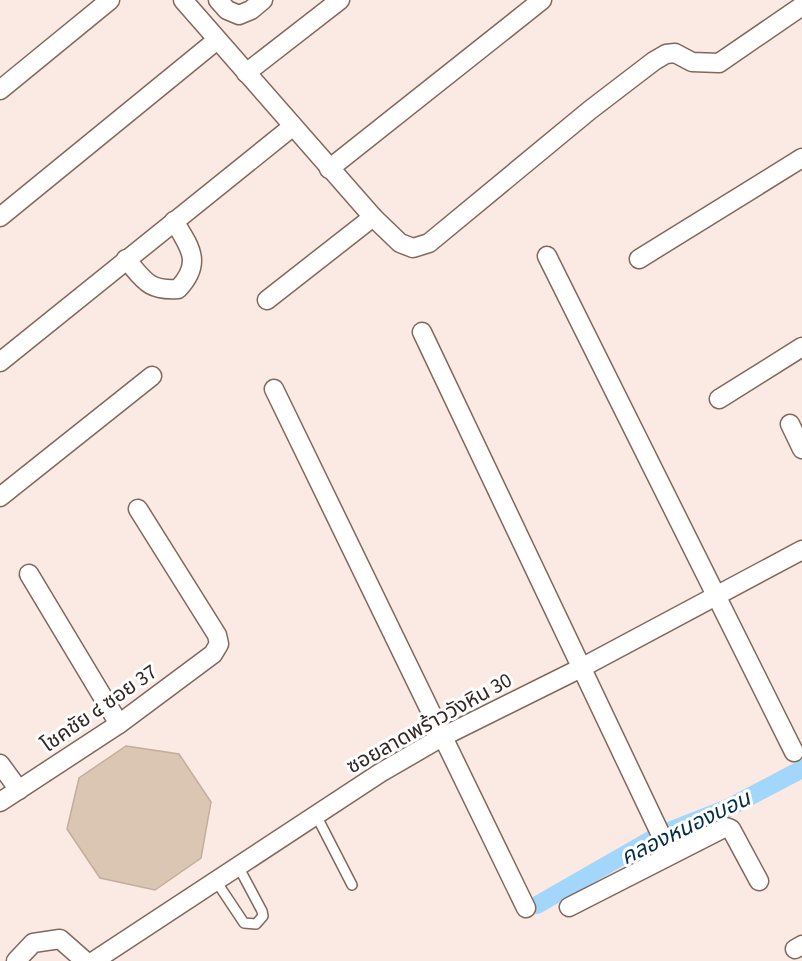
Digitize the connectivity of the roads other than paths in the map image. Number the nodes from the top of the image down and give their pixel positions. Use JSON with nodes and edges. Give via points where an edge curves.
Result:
{"nodes":[{"id":1,"x":111,"y":0,"type":"edge"},
{"id":2,"x":183,"y":0,"type":"edge"},
{"id":3,"x":218,"y":0,"type":"edge"},
{"id":4,"x":263,"y":0,"type":"edge"},
{"id":5,"x":340,"y":0,"type":"edge"},
{"id":6,"x":542,"y":0,"type":"edge"},
{"id":7,"x":802,"y":6,"type":"edge"},
{"id":8,"x":218,"y":40,"type":"junction"},
{"id":9,"x":246,"y":73,"type":"junction"},
{"id":10,"x":0,"y":90,"type":"edge"},
{"id":11,"x":292,"y":127,"type":"junction"},
{"id":12,"x":802,"y":158,"type":"edge"},
{"id":13,"x":329,"y":169,"type":"junction"},
{"id":14,"x":0,"y":217,"type":"edge"},
{"id":15,"x":373,"y":217,"type":"junction"},
{"id":16,"x":174,"y":221,"type":"junction"},
{"id":17,"x":547,"y":256,"type":"dead end"},
{"id":18,"x":126,"y":259,"type":"junction"},
{"id":19,"x":639,"y":259,"type":"dead end"},
{"id":20,"x":267,"y":300,"type":"dead end"},
{"id":21,"x":422,"y":332,"type":"dead end"},
{"id":22,"x":802,"y":347,"type":"edge"},
{"id":23,"x":0,"y":362,"type":"edge"},
{"id":24,"x":152,"y":376,"type":"dead end"},
{"id":25,"x":274,"y":389,"type":"dead end"},
{"id":26,"x":718,"y":399,"type":"dead end"},
{"id":27,"x":790,"y":424,"type":"dead end"},
{"id":28,"x":802,"y":449,"type":"edge"},
{"id":29,"x":0,"y":497,"type":"edge"},
{"id":30,"x":138,"y":509,"type":"dead end"},
{"id":31,"x":802,"y":550,"type":"edge"},
{"id":32,"x":29,"y":574,"type":"dead end"},
{"id":33,"x":717,"y":597,"type":"junction"},
{"id":34,"x":581,"y":668,"type":"junction"},
{"id":35,"x":119,"y":724,"type":"junction"},
{"id":36,"x":441,"y":736,"type":"junction"},
{"id":37,"x":794,"y":752,"type":"dead end"},
{"id":38,"x":0,"y":764,"type":"edge"},
{"id":39,"x":19,"y":790,"type":"junction"},
{"id":40,"x":0,"y":802,"type":"edge"},
{"id":41,"x":316,"y":815,"type":"junction"},
{"id":42,"x":663,"y":840,"type":"junction"},
{"id":43,"x":238,"y":867,"type":"junction"},
{"id":44,"x":216,"y":881,"type":"junction"},
{"id":45,"x":759,"y":881,"type":"dead end"},
{"id":46,"x":352,"y":885,"type":"dead end"},
{"id":47,"x":569,"y":907,"type":"dead end"},
{"id":48,"x":526,"y":908,"type":"dead end"},
{"id":49,"x":16,"y":961,"type":"edge"},
{"id":50,"x":84,"y":961,"type":"edge"},
{"id":51,"x":94,"y":961,"type":"edge"}],
"edges":[{"from":1,"to":10,"type":"street"},
{"from":2,"to":8,"type":"street"},
{"from":3,"to":4,"type":"street","via":[[239,15]]},
{"from":5,"to":9,"type":"street"},
{"from":6,"to":13,"type":"street"},
{"from":7,"to":15,"type":"street","via":[[719,63],[692,62],[675,53],[654,61],[429,243],[413,248],[400,243]]},
{"from":8,"to":9,"type":"street"},
{"from":8,"to":14,"type":"street"},
{"from":9,"to":11,"type":"street"},
{"from":11,"to":13,"type":"street"},
{"from":11,"to":16,"type":"street"},
{"from":12,"to":19,"type":"street"},
{"from":13,"to":15,"type":"street"},
{"from":15,"to":20,"type":"street"},
{"from":16,"to":18,"type":"street"},
{"from":16,"to":18,"type":"street","via":[[190,247],[193,264],[189,278],[178,289],[149,286]]},
{"from":17,"to":33,"type":"street"},
{"from":18,"to":23,"type":"street"},
{"from":21,"to":34,"type":"street"},
{"from":22,"to":26,"type":"street"},
{"from":24,"to":29,"type":"street"},
{"from":25,"to":36,"type":"street"},
{"from":27,"to":28,"type":"street"},
{"from":30,"to":35,"type":"street","name":"โชคชัย ๔ ซอย 37","via":[[219,644],[213,654]]},
{"from":31,"to":33,"type":"street","name":"ซอยลาดพร้าววังหิน 30"},
{"from":32,"to":35,"type":"street"},
{"from":33,"to":34,"type":"street","name":"ซอยลาดพร้าววังหิน 30"},
{"from":33,"to":37,"type":"street"},
{"from":34,"to":36,"type":"street","name":"ซอยลาดพร้าววังหิน 30"},
{"from":34,"to":42,"type":"street"},
{"from":35,"to":39,"type":"street","name":"โชคชัย ๔ ซอย 37"},
{"from":36,"to":41,"type":"street","name":"ซอยลาดพร้าววังหิน 30"},
{"from":36,"to":48,"type":"street"},
{"from":38,"to":39,"type":"street"},
{"from":39,"to":40,"type":"street","name":"โชคชัย ๔ ซอย 37"},
{"from":41,"to":43,"type":"street","name":"ซอยลาดพร้าววังหิน 30"},
{"from":41,"to":46,"type":"lane"},
{"from":42,"to":45,"type":"street","via":[[731,829]]},
{"from":42,"to":47,"type":"street"},
{"from":43,"to":44,"type":"street","name":"ซอยลาดพร้าววังหิน 30"},
{"from":43,"to":44,"type":"lane","via":[[262,911],[263,916],[256,924],[243,923]]},
{"from":44,"to":51,"type":"street","name":"ซอยลาดพร้าววังหิน 30"},
{"from":49,"to":50,"type":"street","via":[[33,943],[60,939]]}]}
